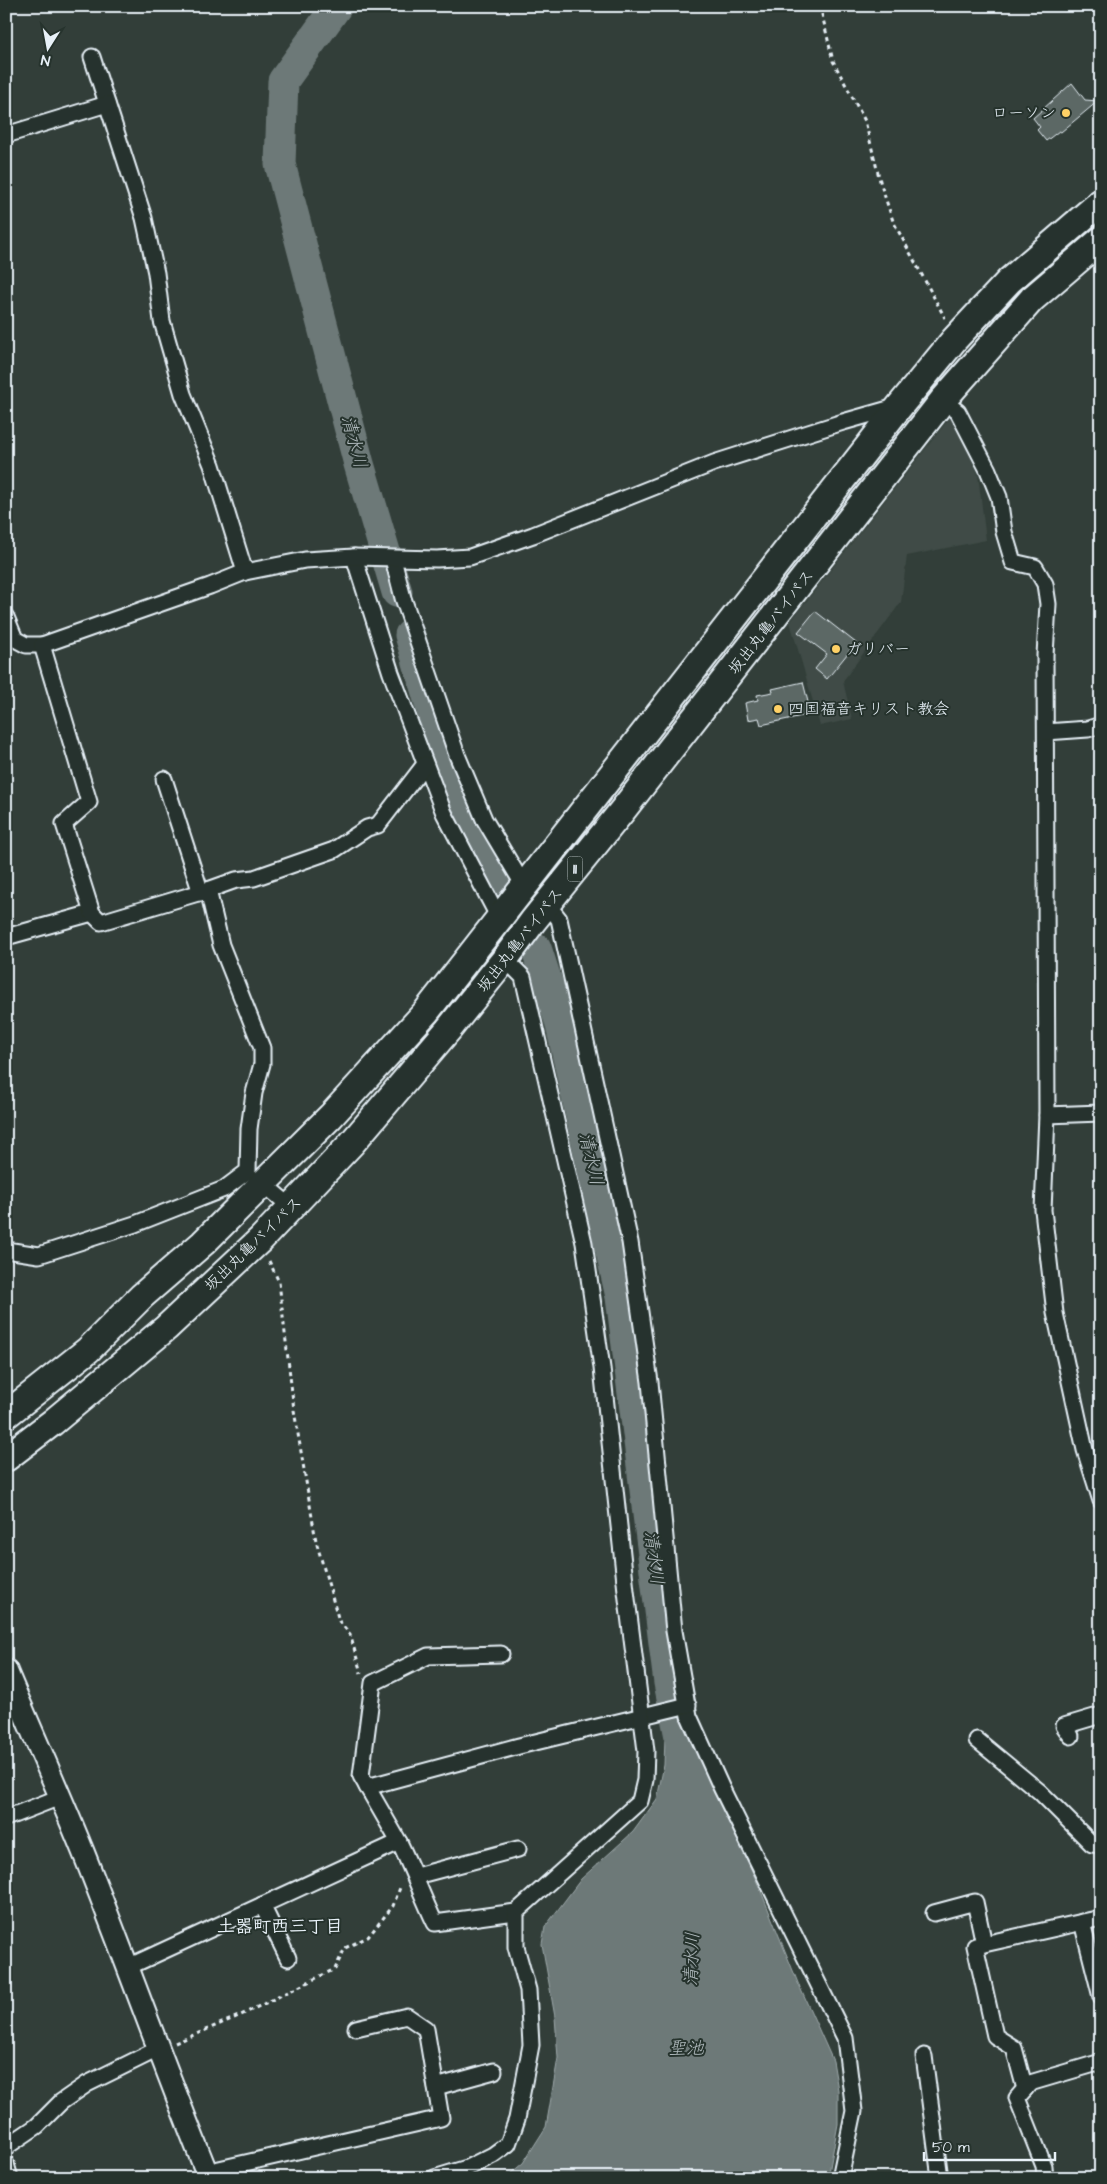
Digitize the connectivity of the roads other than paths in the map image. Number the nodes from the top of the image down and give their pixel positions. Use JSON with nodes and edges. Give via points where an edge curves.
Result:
{"nodes":[{"id":1,"x":92,"y":56,"type":"dead end"},
{"id":2,"x":106,"y":104,"type":"junction"},
{"id":3,"x":6,"y":135,"type":"edge"},
{"id":4,"x":1101,"y":202,"type":"edge"},
{"id":5,"x":1101,"y":240,"type":"edge"},
{"id":6,"x":943,"y":400,"type":"junction"},
{"id":7,"x":900,"y":407,"type":"junction"},
{"id":8,"x":354,"y":557,"type":"junction"},
{"id":9,"x":393,"y":559,"type":"junction"},
{"id":10,"x":245,"y":572,"type":"junction"},
{"id":11,"x":6,"y":617,"type":"edge"},
{"id":12,"x":42,"y":645,"type":"junction"},
{"id":13,"x":1101,"y":725,"type":"edge"},
{"id":14,"x":1046,"y":732,"type":"junction"},
{"id":15,"x":425,"y":764,"type":"junction"},
{"id":16,"x":164,"y":779,"type":"dead end"},
{"id":17,"x":524,"y":886,"type":"junction"},
{"id":18,"x":205,"y":891,"type":"junction"},
{"id":19,"x":547,"y":904,"type":"junction"},
{"id":20,"x":92,"y":913,"type":"junction"},
{"id":21,"x":500,"y":918,"type":"junction"},
{"id":22,"x":6,"y":938,"type":"edge"},
{"id":23,"x":505,"y":959,"type":"junction"},
{"id":24,"x":1101,"y":1113,"type":"edge"},
{"id":25,"x":1047,"y":1115,"type":"junction"},
{"id":26,"x":256,"y":1177,"type":"junction"},
{"id":27,"x":291,"y":1208,"type":"junction"},
{"id":28,"x":6,"y":1250,"type":"edge"},
{"id":29,"x":6,"y":1415,"type":"edge"},
{"id":30,"x":6,"y":1458,"type":"edge"},
{"id":31,"x":1101,"y":1501,"type":"edge"},
{"id":32,"x":501,"y":1654,"type":"dead end"},
{"id":33,"x":6,"y":1670,"type":"edge"},
{"id":34,"x":688,"y":1705,"type":"junction"},
{"id":35,"x":1101,"y":1715,"type":"edge"},
{"id":36,"x":642,"y":1716,"type":"junction"},
{"id":37,"x":1071,"y":1736,"type":"dead end"},
{"id":38,"x":977,"y":1740,"type":"dead end"},
{"id":39,"x":367,"y":1787,"type":"junction"},
{"id":40,"x":60,"y":1797,"type":"junction"},
{"id":41,"x":6,"y":1818,"type":"edge"},
{"id":42,"x":398,"y":1842,"type":"junction"},
{"id":43,"x":1101,"y":1845,"type":"edge"},
{"id":44,"x":518,"y":1849,"type":"dead end"},
{"id":45,"x":416,"y":1876,"type":"junction"},
{"id":46,"x":262,"y":1905,"type":"junction"},
{"id":47,"x":516,"y":1912,"type":"junction"},
{"id":48,"x":934,"y":1913,"type":"dead end"},
{"id":49,"x":1101,"y":1918,"type":"edge"},
{"id":50,"x":1082,"y":1922,"type":"junction"},
{"id":51,"x":984,"y":1944,"type":"junction"},
{"id":52,"x":288,"y":1958,"type":"dead end"},
{"id":53,"x":128,"y":1967,"type":"junction"},
{"id":54,"x":1100,"y":1987,"type":"edge"},
{"id":55,"x":356,"y":2028,"type":"dead end"},
{"id":56,"x":158,"y":2049,"type":"junction"},
{"id":57,"x":924,"y":2056,"type":"dead end"},
{"id":58,"x":1101,"y":2062,"type":"edge"},
{"id":59,"x":494,"y":2071,"type":"dead end"},
{"id":60,"x":436,"y":2087,"type":"junction"},
{"id":61,"x":1025,"y":2089,"type":"junction"},
{"id":62,"x":6,"y":2147,"type":"edge"},
{"id":63,"x":6,"y":2164,"type":"edge"},
{"id":64,"x":208,"y":2175,"type":"edge"},
{"id":65,"x":10,"y":2178,"type":"edge"},
{"id":66,"x":434,"y":2178,"type":"edge"},
{"id":67,"x":840,"y":2178,"type":"edge"},
{"id":68,"x":940,"y":2178,"type":"edge"},
{"id":69,"x":1044,"y":2178,"type":"edge"}],
"edges":[{"from":1,"to":2,"type":"street"},
{"from":2,"to":3,"type":"street"},
{"from":2,"to":10,"type":"street","via":[[144,218],[162,321],[183,394],[212,465]]},
{"from":4,"to":7,"type":"highway","name":"坂出丸亀バイパス","number":"11","via":[[1008,281]]},
{"from":5,"to":6,"type":"highway","name":"坂出丸亀バイパス","number":"11","via":[[1032,299]]},
{"from":6,"to":14,"type":"street","via":[[958,412],[988,470],[999,497],[1013,562],[1035,567],[1045,584],[1048,604],[1044,655]]},
{"from":6,"to":19,"type":"highway","name":"坂出丸亀バイパス","number":"11"},
{"from":7,"to":9,"type":"street","via":[[714,463],[470,557]]},
{"from":7,"to":17,"type":"highway","name":"坂出丸亀バイパス","number":"11"},
{"from":8,"to":9,"type":"street"},
{"from":8,"to":10,"type":"street","via":[[305,560]]},
{"from":8,"to":15,"type":"street","via":[[391,673]]},
{"from":9,"to":17,"type":"street","via":[[403,598],[457,755],[484,819]]},
{"from":10,"to":12,"type":"street"},
{"from":11,"to":12,"type":"street","via":[[15,639]]},
{"from":12,"to":20,"type":"street","via":[[89,802],[64,824]]},
{"from":13,"to":14,"type":"street"},
{"from":14,"to":25,"type":"street"},
{"from":15,"to":18,"type":"street","via":[[378,825],[366,828],[334,850]]},
{"from":15,"to":21,"type":"street","via":[[444,813]]},
{"from":16,"to":18,"type":"street"},
{"from":17,"to":21,"type":"highway","name":"坂出丸亀バイパス","number":"11"},
{"from":18,"to":20,"type":"street","via":[[101,922]]},
{"from":18,"to":26,"type":"street","via":[[220,945],[262,1048],[262,1064],[249,1129]]},
{"from":19,"to":23,"type":"highway","name":"坂出丸亀バイパス","number":"11"},
{"from":19,"to":34,"type":"street","via":[[559,919],[630,1242],[650,1382],[674,1631]]},
{"from":20,"to":22,"type":"street"},
{"from":21,"to":26,"type":"highway","name":"坂出丸亀バイパス","number":"11","via":[[426,1012],[331,1116]]},
{"from":23,"to":27,"type":"highway","name":"坂出丸亀バイパス","number":"11","via":[[351,1144]]},
{"from":23,"to":36,"type":"street","via":[[523,976],[584,1243],[602,1368]]},
{"from":24,"to":25,"type":"street"},
{"from":25,"to":31,"type":"street","via":[[1043,1210],[1055,1313],[1085,1450]]},
{"from":26,"to":27,"type":"street"},
{"from":26,"to":28,"type":"street","via":[[126,1227],[39,1255]]},
{"from":26,"to":29,"type":"highway","name":"坂出丸亀バイパス","number":"11","via":[[203,1243],[142,1296],[88,1350]]},
{"from":27,"to":30,"type":"highway","name":"坂出丸亀バイパス","number":"11","via":[[166,1328]]},
{"from":32,"to":39,"type":"street","via":[[428,1656],[373,1683],[361,1776]]},
{"from":33,"to":40,"type":"street"},
{"from":34,"to":36,"type":"street"},
{"from":34,"to":67,"type":"street","via":[[689,1716],[722,1788],[845,2038],[854,2111]]},
{"from":35,"to":37,"type":"street","via":[[1064,1726]]},
{"from":36,"to":39,"type":"street"},
{"from":36,"to":47,"type":"street","via":[[646,1751],[640,1801]]},
{"from":38,"to":43,"type":"street","via":[[1040,1792],[1092,1844]]},
{"from":39,"to":42,"type":"street"},
{"from":40,"to":41,"type":"street"},
{"from":40,"to":53,"type":"street"},
{"from":42,"to":45,"type":"street"},
{"from":42,"to":46,"type":"street"},
{"from":44,"to":45,"type":"street"},
{"from":45,"to":47,"type":"street","via":[[435,1923]]},
{"from":46,"to":52,"type":"street"},
{"from":46,"to":53,"type":"street"},
{"from":47,"to":66,"type":"street","via":[[516,1947],[528,1990],[531,2045],[517,2119],[508,2144],[493,2155],[467,2168]]},
{"from":48,"to":51,"type":"street","via":[[975,1902]]},
{"from":49,"to":50,"type":"street"},
{"from":50,"to":51,"type":"street"},
{"from":50,"to":54,"type":"street"},
{"from":51,"to":61,"type":"street","via":[[975,1946],[995,2036],[1014,2048]]},
{"from":53,"to":56,"type":"street"},
{"from":55,"to":60,"type":"street","via":[[407,2016],[426,2029]]},
{"from":56,"to":62,"type":"street","via":[[87,2084]]},
{"from":56,"to":64,"type":"street"},
{"from":57,"to":68,"type":"street"},
{"from":58,"to":61,"type":"street","via":[[1030,2083]]},
{"from":59,"to":60,"type":"street"},
{"from":60,"to":64,"type":"street","via":[[441,2118]]},
{"from":61,"to":69,"type":"street","via":[[1017,2098],[1044,2166]]},
{"from":63,"to":65,"type":"street"}]}
